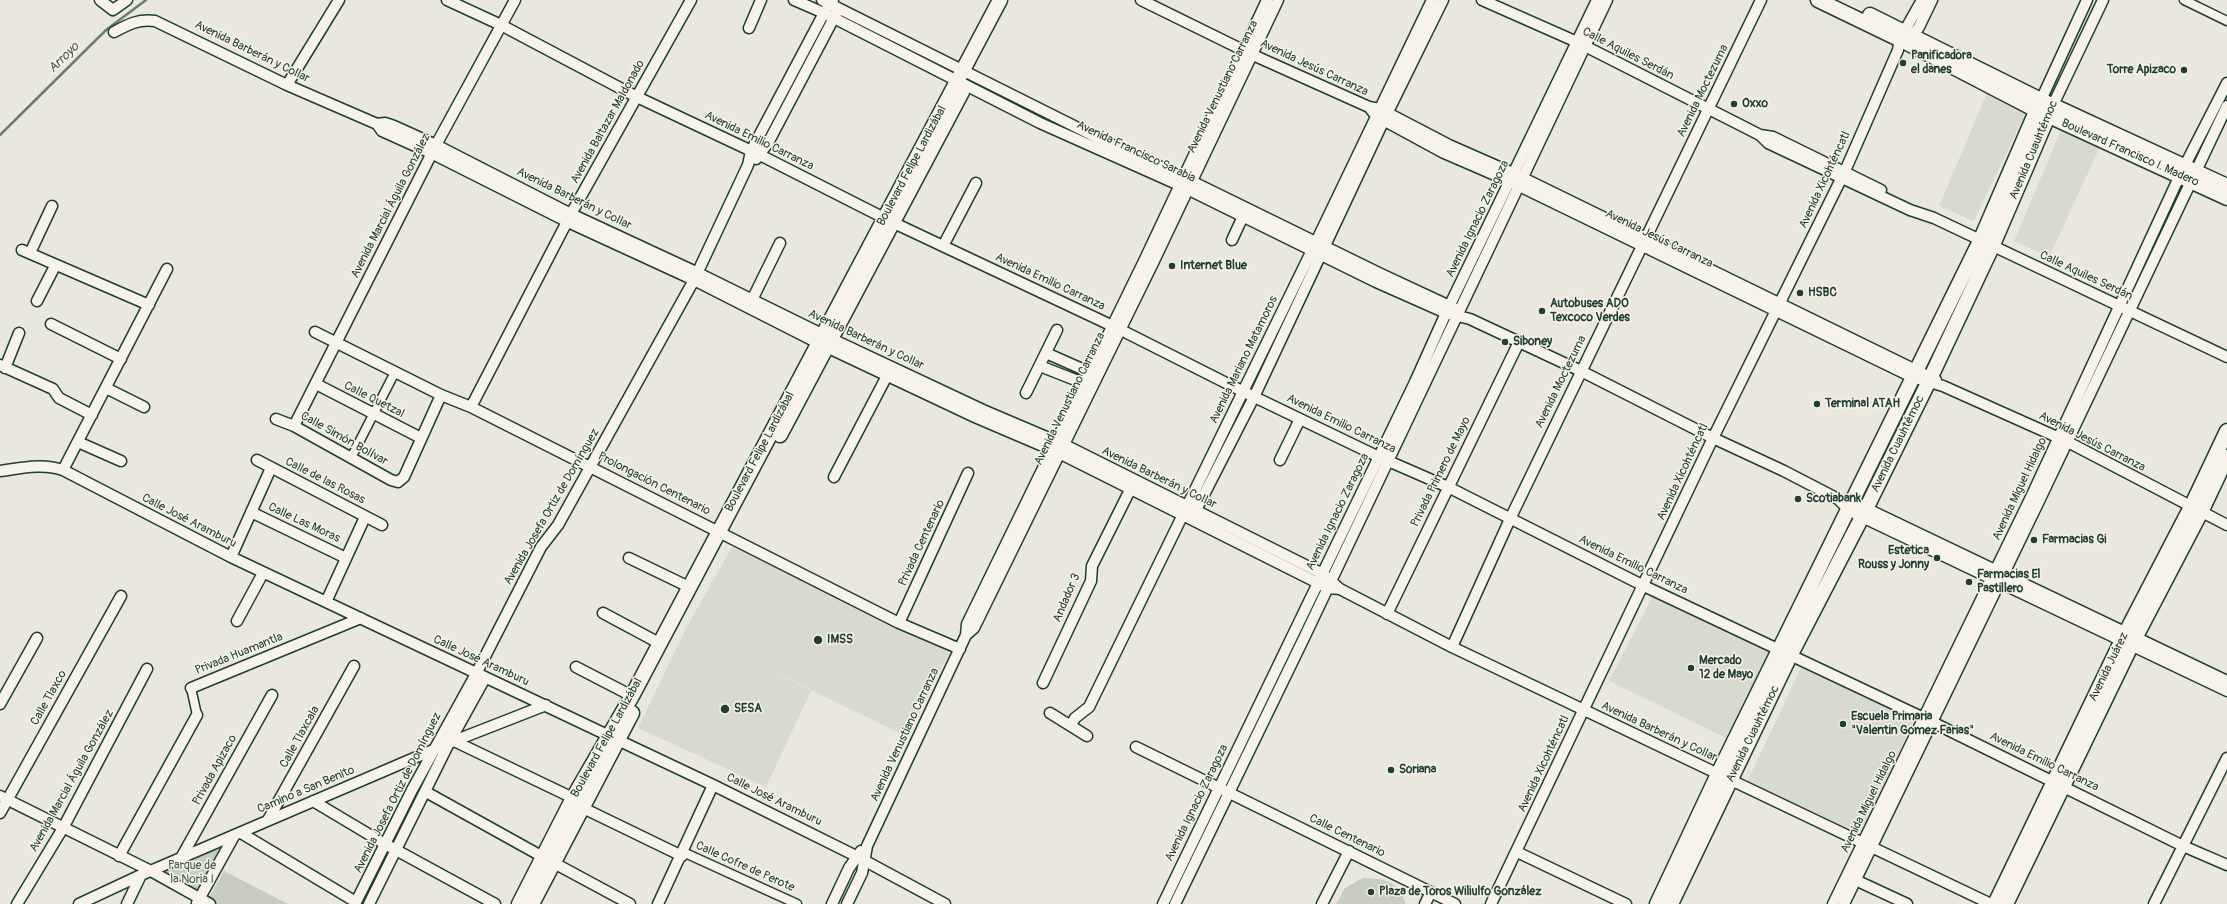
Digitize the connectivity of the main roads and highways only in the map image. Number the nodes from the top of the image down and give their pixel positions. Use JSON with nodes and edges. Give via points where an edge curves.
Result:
{"nodes":[{"id":1,"x":1011,"y":0,"type":"edge"},
{"id":2,"x":1818,"y":0,"type":"edge"},
{"id":3,"x":1839,"y":0,"type":"edge"},
{"id":4,"x":999,"y":8,"type":"edge"},
{"id":5,"x":1905,"y":40,"type":"junction"},
{"id":6,"x":2044,"y":108,"type":"junction"},
{"id":7,"x":2188,"y":172,"type":"junction"},
{"id":8,"x":2227,"y":186,"type":"edge"},
{"id":9,"x":2227,"y":198,"type":"edge"},
{"id":10,"x":1986,"y":244,"type":"junction"},
{"id":11,"x":2227,"y":432,"type":"edge"},
{"id":12,"x":2227,"y":457,"type":"edge"},
{"id":13,"x":2196,"y":510,"type":"junction"},
{"id":14,"x":722,"y":533,"type":"junction"},
{"id":15,"x":666,"y":638,"type":"junction"},
{"id":16,"x":1785,"y":653,"type":"junction"},
{"id":17,"x":613,"y":738,"type":"junction"},
{"id":18,"x":1724,"y":777,"type":"junction"},
{"id":19,"x":2032,"y":840,"type":"junction"},
{"id":20,"x":548,"y":860,"type":"junction"},
{"id":21,"x":519,"y":904,"type":"edge"},
{"id":22,"x":532,"y":904,"type":"edge"},
{"id":23,"x":1657,"y":904,"type":"edge"},
{"id":24,"x":1671,"y":904,"type":"edge"},
{"id":25,"x":1995,"y":904,"type":"edge"},
{"id":26,"x":2006,"y":904,"type":"edge"}],
"edges":[{"from":1,"to":4,"type":"main road","name":"Boulevard Felipe Lardizábal"},
{"from":2,"to":5,"type":"main road","name":"Boulevard Francisco I. Madero"},
{"from":3,"to":5,"type":"main road","name":"Boulevard Francisco I. Madero"},
{"from":4,"to":14,"type":"main road","name":"Boulevard Felipe Lardizábal","via":[[890,220]]},
{"from":5,"to":6,"type":"main road","name":"Boulevard Francisco I. Madero"},
{"from":6,"to":7,"type":"main road","name":"Boulevard Francisco I. Madero"},
{"from":6,"to":10,"type":"main road","name":"Avenida Cuauhtémoc"},
{"from":7,"to":8,"type":"main road","name":"Boulevard Francisco I. Madero"},
{"from":7,"to":9,"type":"main road","name":"Boulevard Francisco I. Madero"},
{"from":10,"to":16,"type":"main road","name":"Avenida Cuauhtémoc","via":[[1914,372]]},
{"from":10,"to":16,"type":"main road","name":"Avenida Cuauhtémoc","via":[[1929,379],[1864,512]]},
{"from":11,"to":13,"type":"main road","name":"Avenida Juárez"},
{"from":12,"to":13,"type":"main road","name":"Avenida Juárez"},
{"from":13,"to":19,"type":"main road","name":"Avenida Juárez","via":[[2129,639]]},
{"from":14,"to":15,"type":"main road","name":"Boulevard Felipe Lardizábal"},
{"from":14,"to":15,"type":"main road","name":"Boulevard Felipe Lardizábal","via":[[689,587]]},
{"from":15,"to":17,"type":"main road","name":"Boulevard Felipe Lardizábal"},
{"from":15,"to":17,"type":"main road","name":"Boulevard Felipe Lardizábal","via":[[632,696]]},
{"from":16,"to":18,"type":"main road","name":"Avenida Cuauhtémoc"},
{"from":17,"to":20,"type":"main road","name":"Boulevard Felipe Lardizábal","via":[[583,808]]},
{"from":17,"to":20,"type":"main road","name":"Boulevard Felipe Lardizábal","via":[[573,798]]},
{"from":18,"to":23,"type":"main road","name":"Avenida Cuauhtémoc"},
{"from":18,"to":24,"type":"main road","name":"Avenida Cuauhtémoc"},
{"from":19,"to":25,"type":"main road","name":"Avenida Juárez"},
{"from":19,"to":26,"type":"main road","name":"Avenida Juárez"},
{"from":20,"to":21,"type":"main road","name":"Boulevard Felipe Lardizábal"},
{"from":20,"to":22,"type":"main road","name":"Boulevard Felipe Lardizábal"}]}
